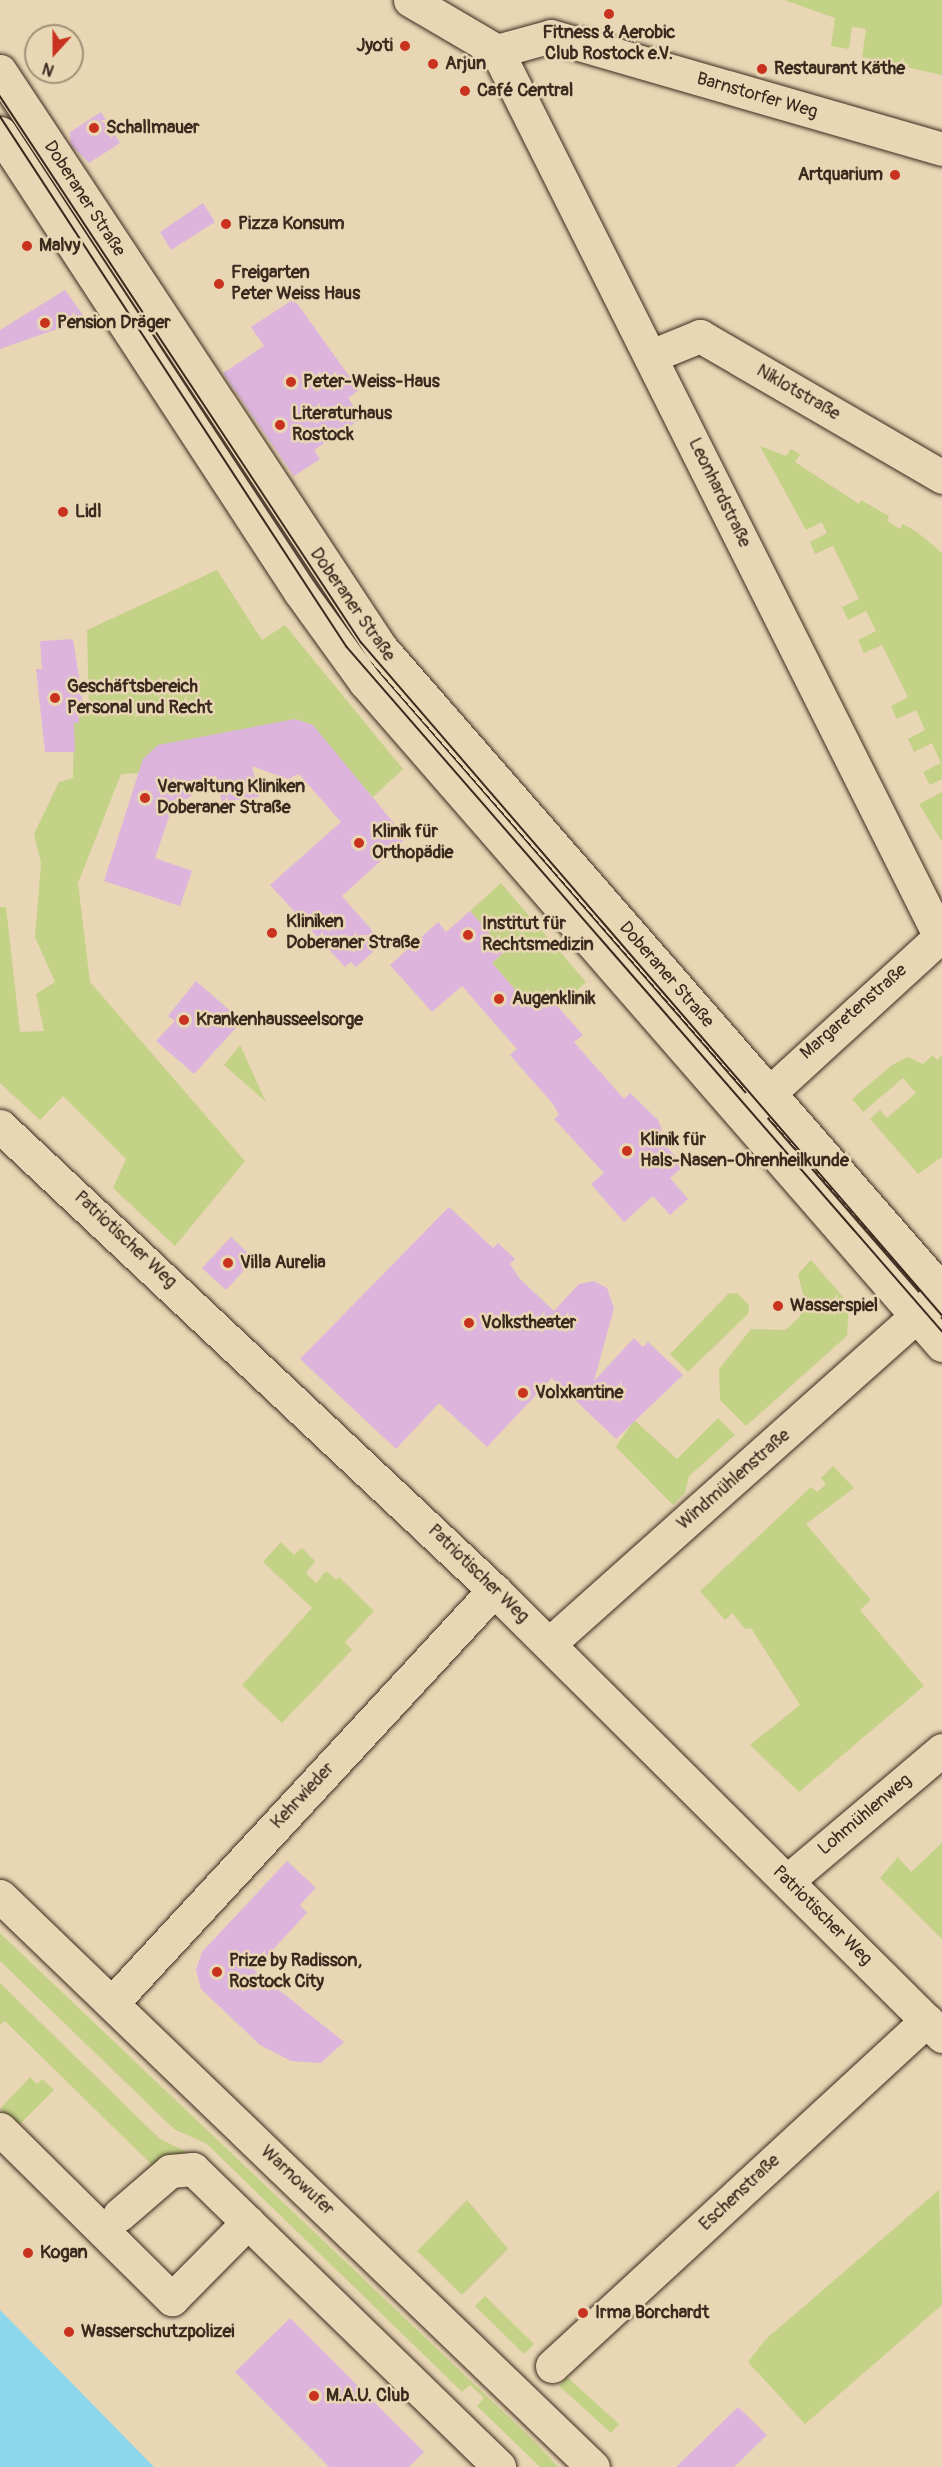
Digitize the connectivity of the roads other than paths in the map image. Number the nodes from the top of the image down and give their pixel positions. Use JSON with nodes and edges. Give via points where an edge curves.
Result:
{"nodes":[{"id":1,"x":410,"y":0,"type":"edge"},
{"id":2,"x":497,"y":51,"type":"junction"},
{"id":3,"x":0,"y":71,"type":"edge"},
{"id":4,"x":0,"y":133,"type":"edge"},
{"id":5,"x":942,"y":149,"type":"edge"},
{"id":6,"x":651,"y":356,"type":"junction"},
{"id":7,"x":942,"y":477,"type":"edge"},
{"id":8,"x":941,"y":936,"type":"edge"},
{"id":9,"x":767,"y":1090,"type":"junction"},
{"id":10,"x":749,"y":1125,"type":"junction"},
{"id":11,"x":0,"y":1126,"type":"edge"},
{"id":12,"x":942,"y":1292,"type":"edge"},
{"id":13,"x":916,"y":1316,"type":"junction"},
{"id":14,"x":942,"y":1345,"type":"edge"},
{"id":15,"x":489,"y":1584,"type":"junction"},
{"id":16,"x":550,"y":1643,"type":"junction"},
{"id":17,"x":942,"y":1750,"type":"edge"},
{"id":18,"x":787,"y":1881,"type":"junction"},
{"id":19,"x":0,"y":1896,"type":"edge"},
{"id":20,"x":112,"y":2003,"type":"junction"},
{"id":21,"x":935,"y":2028,"type":"edge"},
{"id":22,"x":0,"y":2129,"type":"edge"},
{"id":23,"x":120,"y":2215,"type":"dead end"},
{"id":24,"x":248,"y":2222,"type":"junction"},
{"id":25,"x":552,"y":2366,"type":"dead end"},
{"id":26,"x":499,"y":2467,"type":"edge"},
{"id":27,"x":593,"y":2467,"type":"edge"}],
"edges":[{"from":1,"to":2,"type":"street"},
{"from":2,"to":5,"type":"street","name":"Barnstorfer Weg","via":[[551,36]]},
{"from":2,"to":6,"type":"street","name":"Leonhardstraße"},
{"from":3,"to":9,"type":"street","name":"Doberaner Straße","via":[[381,648]]},
{"from":4,"to":10,"type":"street","name":"Doberaner Straße","via":[[336,643]]},
{"from":6,"to":7,"type":"street","name":"Niklotstraße","via":[[700,336]]},
{"from":6,"to":8,"type":"street","name":"Leonhardstraße"},
{"from":8,"to":9,"type":"street","name":"Margaretenstraße"},
{"from":9,"to":10,"type":"street","via":[[751,1112]]},
{"from":9,"to":12,"type":"street","name":"Doberaner Straße"},
{"from":10,"to":13,"type":"street","name":"Doberaner Straße"},
{"from":11,"to":15,"type":"street","name":"Patriotischer Weg"},
{"from":12,"to":13,"type":"street","name":"Windmühlenstraße"},
{"from":13,"to":14,"type":"street","name":"Doberaner Straße"},
{"from":13,"to":16,"type":"street","name":"Windmühlenstraße"},
{"from":15,"to":16,"type":"street","name":"Patriotischer Weg"},
{"from":15,"to":20,"type":"street","name":"Kehrwieder"},
{"from":16,"to":18,"type":"street","name":"Patriotischer Weg"},
{"from":17,"to":18,"type":"street","name":"Lohmühlenweg"},
{"from":18,"to":21,"type":"street","name":"Patriotischer Weg"},
{"from":19,"to":20,"type":"street","name":"Warnowufer"},
{"from":20,"to":27,"type":"street","name":"Warnowufer"},
{"from":21,"to":25,"type":"street","name":"Eschenstraße"},
{"from":22,"to":24,"type":"street","via":[[172,2299]]},
{"from":23,"to":24,"type":"street","via":[[182,2167],[193,2169]]},
{"from":24,"to":26,"type":"street"}]}
